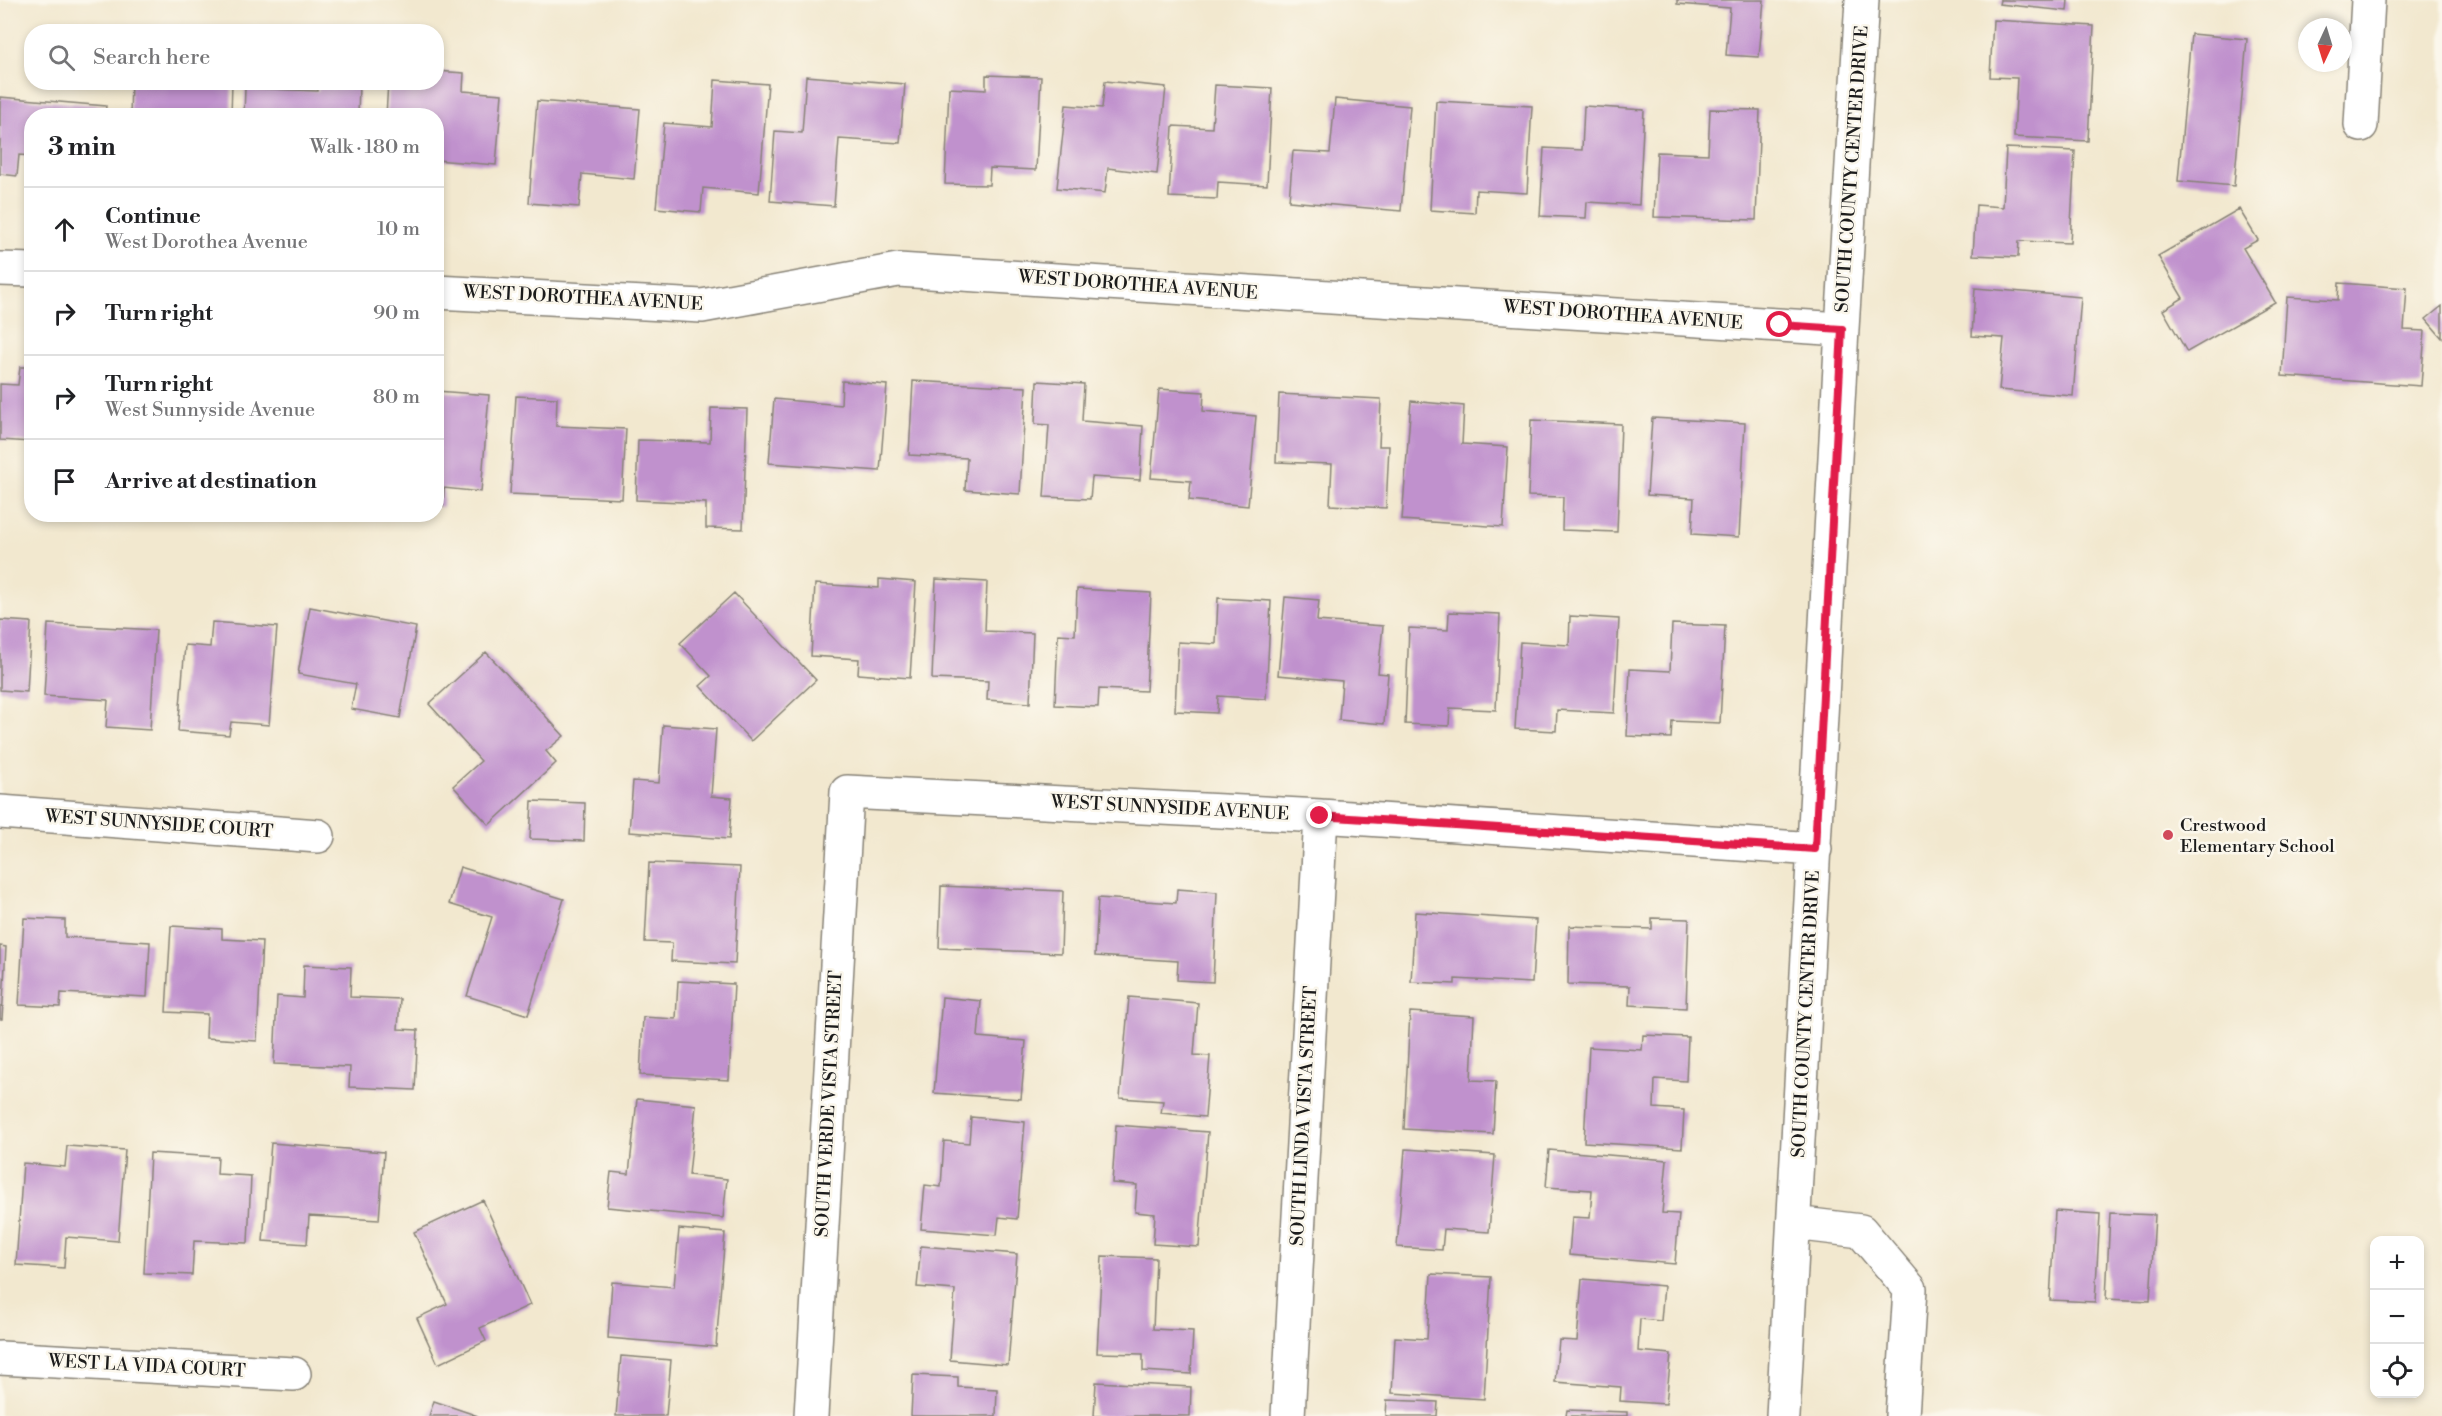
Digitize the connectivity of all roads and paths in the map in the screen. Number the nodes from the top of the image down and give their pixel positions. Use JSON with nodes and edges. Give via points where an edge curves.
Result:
{"nodes":[{"id":1,"x":1862,"y":0,"type":"edge"},
{"id":2,"x":2368,"y":0,"type":"edge"},
{"id":3,"x":2361,"y":125,"type":"dead end"},
{"id":4,"x":0,"y":268,"type":"edge"},
{"id":5,"x":24,"y":270,"type":"edge"},
{"id":6,"x":444,"y":292,"type":"edge"},
{"id":7,"x":1842,"y":329,"type":"junction"},
{"id":8,"x":847,"y":792,"type":"joint"},
{"id":9,"x":0,"y":812,"type":"edge"},
{"id":10,"x":1320,"y":816,"type":"junction"},
{"id":11,"x":318,"y":836,"type":"dead end"},
{"id":12,"x":1815,"y":849,"type":"junction"},
{"id":13,"x":1794,"y":1223,"type":"junction"},
{"id":14,"x":0,"y":1358,"type":"edge"},
{"id":15,"x":294,"y":1374,"type":"dead end"},
{"id":16,"x":811,"y":1416,"type":"edge"},
{"id":17,"x":1288,"y":1416,"type":"edge"},
{"id":18,"x":1783,"y":1416,"type":"edge"},
{"id":19,"x":1902,"y":1416,"type":"edge"}],
"edges":[{"from":1,"to":7,"type":"street","name":"SOUTH COUNTY CENTER DRIVE"},
{"from":2,"to":3,"type":"street"},
{"from":4,"to":5,"type":"street"},
{"from":6,"to":7,"type":"street","name":"WEST DOROTHEA AVENUE","via":[[702,306],[898,270]]},
{"from":7,"to":12,"type":"street","name":"SOUTH COUNTY CENTER DRIVE"},
{"from":8,"to":10,"type":"street","name":"WEST SUNNYSIDE AVENUE"},
{"from":8,"to":16,"type":"street","name":"SOUTH VERDE VISTA STREET"},
{"from":9,"to":11,"type":"street","name":"WEST SUNNYSIDE COURT"},
{"from":10,"to":12,"type":"street","name":"WEST SUNNYSIDE AVENUE"},
{"from":10,"to":17,"type":"street","name":"SOUTH LINDA VISTA STREET"},
{"from":12,"to":13,"type":"street","name":"SOUTH COUNTY CENTER DRIVE"},
{"from":13,"to":18,"type":"street","name":"SOUTH COUNTY CENTER DRIVE"},
{"from":13,"to":19,"type":"street","via":[[1861,1231],[1910,1288]]},
{"from":14,"to":15,"type":"street","name":"WEST LA VIDA COURT"}]}
